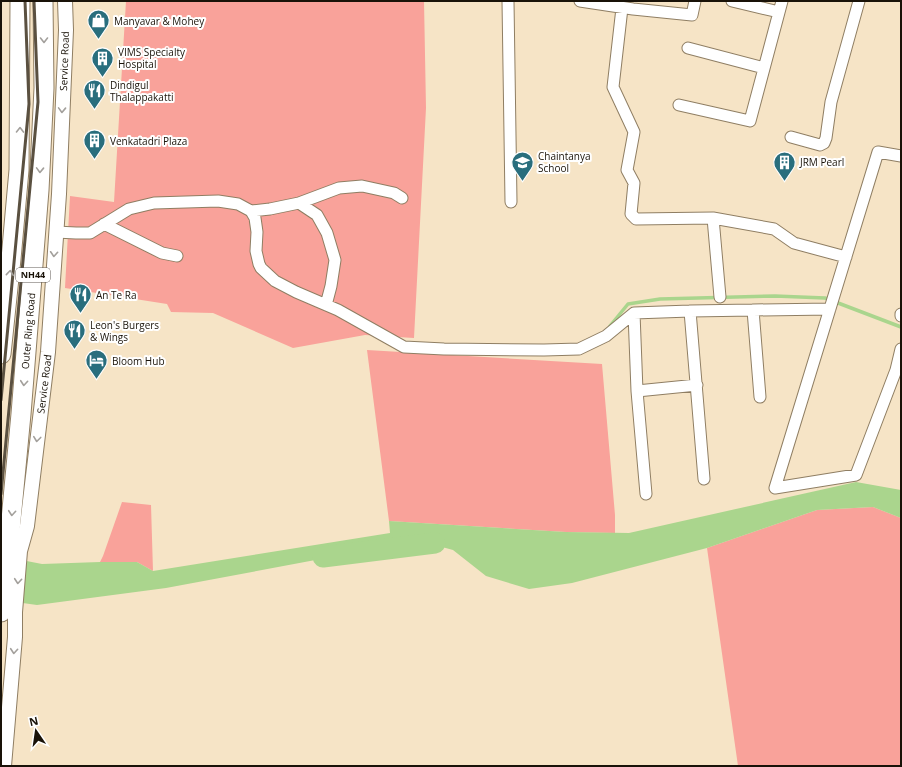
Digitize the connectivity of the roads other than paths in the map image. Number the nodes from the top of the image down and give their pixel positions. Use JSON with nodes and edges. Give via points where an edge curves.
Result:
{"nodes":[{"id":1,"x":20,"y":1,"type":"edge"},
{"id":2,"x":43,"y":1,"type":"edge"},
{"id":3,"x":65,"y":1,"type":"edge"},
{"id":4,"x":508,"y":1,"type":"edge"},
{"id":5,"x":580,"y":1,"type":"edge"},
{"id":6,"x":695,"y":1,"type":"edge"},
{"id":7,"x":732,"y":1,"type":"edge"},
{"id":8,"x":782,"y":1,"type":"edge"},
{"id":9,"x":858,"y":1,"type":"edge"},
{"id":10,"x":630,"y":6,"type":"edge"},
{"id":11,"x":779,"y":12,"type":"junction"},
{"id":12,"x":688,"y":48,"type":"dead end"},
{"id":13,"x":764,"y":68,"type":"junction"},
{"id":14,"x":679,"y":105,"type":"dead end"},
{"id":15,"x":791,"y":137,"type":"dead end"},
{"id":16,"x":901,"y":156,"type":"edge"},
{"id":17,"x":402,"y":198,"type":"dead end"},
{"id":18,"x":298,"y":202,"type":"junction"},
{"id":19,"x":511,"y":202,"type":"dead end"},
{"id":20,"x":250,"y":211,"type":"junction"},
{"id":21,"x":714,"y":218,"type":"junction"},
{"id":22,"x":104,"y":224,"type":"junction"},
{"id":23,"x":56,"y":232,"type":"junction"},
{"id":24,"x":177,"y":256,"type":"dead end"},
{"id":25,"x":846,"y":257,"type":"junction"},
{"id":26,"x":720,"y":297,"type":"dead end"},
{"id":27,"x":326,"y":305,"type":"junction"},
{"id":28,"x":830,"y":307,"type":"junction"},
{"id":29,"x":690,"y":310,"type":"junction"},
{"id":30,"x":753,"y":310,"type":"junction"},
{"id":31,"x":634,"y":313,"type":"junction"},
{"id":32,"x":901,"y":349,"type":"edge"},
{"id":33,"x":1,"y":354,"type":"edge"},
{"id":34,"x":696,"y":385,"type":"junction"},
{"id":35,"x":637,"y":391,"type":"junction"},
{"id":36,"x":760,"y":397,"type":"dead end"},
{"id":37,"x":704,"y":479,"type":"dead end"},
{"id":38,"x":646,"y":494,"type":"dead end"},
{"id":39,"x":14,"y":550,"type":"junction"},
{"id":40,"x":6,"y":611,"type":"edge"},
{"id":41,"x":4,"y":766,"type":"edge"}],
"edges":[{"from":33,"to":1,"type":"highway","number":"NH44","one_way":true,"via":[[19,170]]},
{"from":2,"to":39,"type":"highway","name":"Outer Ring Road","number":"NH44","one_way":true,"via":[[44,88],[39,190],[21,414]]},
{"from":3,"to":23,"type":"street","name":"Service Road","one_way":true,"via":[[66,30]]},
{"from":4,"to":19,"type":"street"},
{"from":5,"to":10,"type":"street"},
{"from":6,"to":10,"type":"street","via":[[692,15]]},
{"from":7,"to":11,"type":"street"},
{"from":8,"to":11,"type":"street"},
{"from":9,"to":15,"type":"street","via":[[831,102],[824,143],[820,145]]},
{"from":10,"to":21,"type":"street","via":[[613,87],[634,132],[627,170],[634,184],[631,214],[636,219]]},
{"from":11,"to":13,"type":"street"},
{"from":12,"to":13,"type":"street"},
{"from":13,"to":14,"type":"street","via":[[750,121]]},
{"from":16,"to":25,"type":"street","via":[[878,152]]},
{"from":17,"to":18,"type":"street","via":[[394,193],[362,186],[339,188]]},
{"from":18,"to":20,"type":"street"},
{"from":18,"to":27,"type":"street","via":[[317,215],[327,233],[335,260]]},
{"from":20,"to":22,"type":"street","via":[[238,204],[218,201],[154,203],[129,209]]},
{"from":20,"to":27,"type":"street","via":[[256,218],[256,251],[261,268],[275,281]]},
{"from":21,"to":25,"type":"street","via":[[774,229],[794,243]]},
{"from":21,"to":26,"type":"street"},
{"from":22,"to":23,"type":"street","via":[[90,233]]},
{"from":22,"to":24,"type":"street","via":[[162,253]]},
{"from":23,"to":39,"type":"street","name":"Service Road","one_way":true,"via":[[48,352],[27,526]]},
{"from":25,"to":28,"type":"street"},
{"from":27,"to":31,"type":"street","via":[[404,347],[444,349],[579,349],[606,336]]},
{"from":28,"to":30,"type":"street"},
{"from":28,"to":32,"type":"street","via":[[775,488],[856,475],[896,370]]},
{"from":29,"to":30,"type":"street"},
{"from":29,"to":31,"type":"street"},
{"from":29,"to":34,"type":"street"},
{"from":30,"to":36,"type":"street"},
{"from":31,"to":35,"type":"street"},
{"from":34,"to":35,"type":"street"},
{"from":34,"to":37,"type":"street"},
{"from":35,"to":38,"type":"street"},
{"from":39,"to":40,"type":"highway","name":"Outer Ring Road","number":"NH44","one_way":true},
{"from":40,"to":41,"type":"street","one_way":true,"via":[[15,637]]}]}
